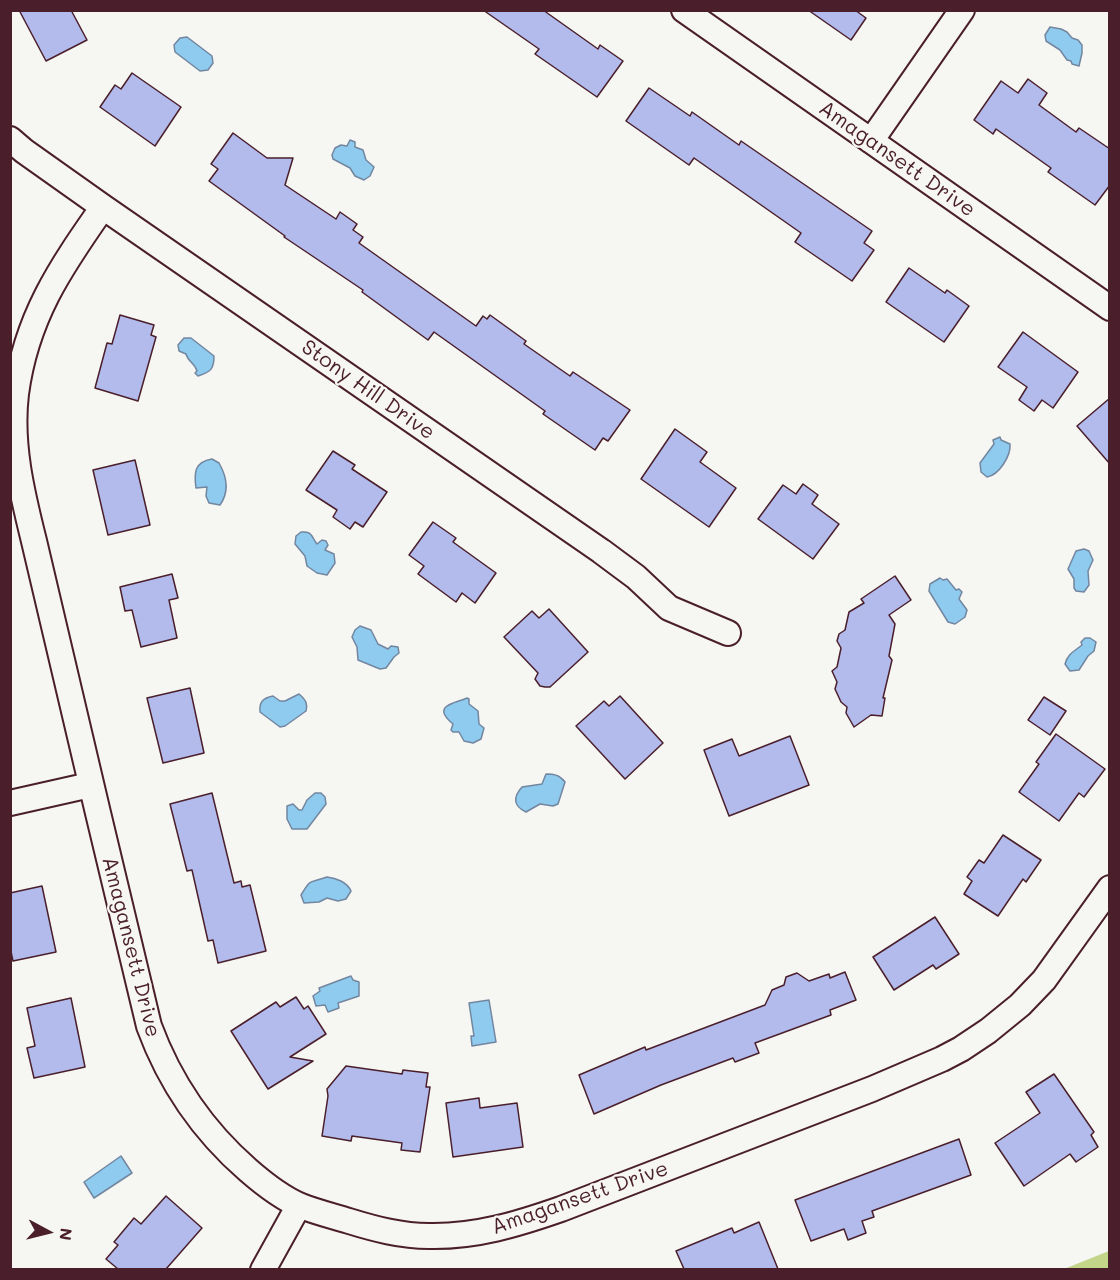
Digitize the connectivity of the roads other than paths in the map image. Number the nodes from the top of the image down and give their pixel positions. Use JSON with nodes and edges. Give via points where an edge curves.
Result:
{"nodes":[{"id":1,"x":684,"y":10,"type":"edge"},
{"id":2,"x":962,"y":10,"type":"edge"},
{"id":3,"x":10,"y":139,"type":"edge"},
{"id":4,"x":871,"y":141,"type":"junction"},
{"id":5,"x":103,"y":207,"type":"junction"},
{"id":6,"x":1110,"y":308,"type":"edge"},
{"id":7,"x":728,"y":633,"type":"dead end"},
{"id":8,"x":90,"y":784,"type":"junction"},
{"id":9,"x":10,"y":803,"type":"edge"},
{"id":10,"x":1110,"y":888,"type":"edge"},
{"id":11,"x":299,"y":1205,"type":"junction"},
{"id":12,"x":263,"y":1269,"type":"edge"}],
"edges":[{"from":1,"to":4,"type":"street","name":"Amagansett Drive"},
{"from":2,"to":4,"type":"street"},
{"from":3,"to":5,"type":"street","name":"Stony Hill Drive"},
{"from":4,"to":6,"type":"street","name":"Amagansett Drive"},
{"from":5,"to":7,"type":"street","name":"Stony Hill Drive","via":[[602,551],[669,608]]},
{"from":5,"to":8,"type":"street","name":"Amagansett Drive","via":[[49,288],[38,313],[22,361],[15,422],[21,488]]},
{"from":8,"to":9,"type":"street"},
{"from":8,"to":11,"type":"street","name":"Amagansett Drive","via":[[149,1026],[158,1049],[199,1120],[226,1150],[265,1185]]},
{"from":10,"to":11,"type":"street","name":"Amagansett Drive","via":[[1044,980],[988,1031],[942,1059],[846,1099],[509,1227],[459,1235],[403,1234]]},
{"from":11,"to":12,"type":"street"}]}
